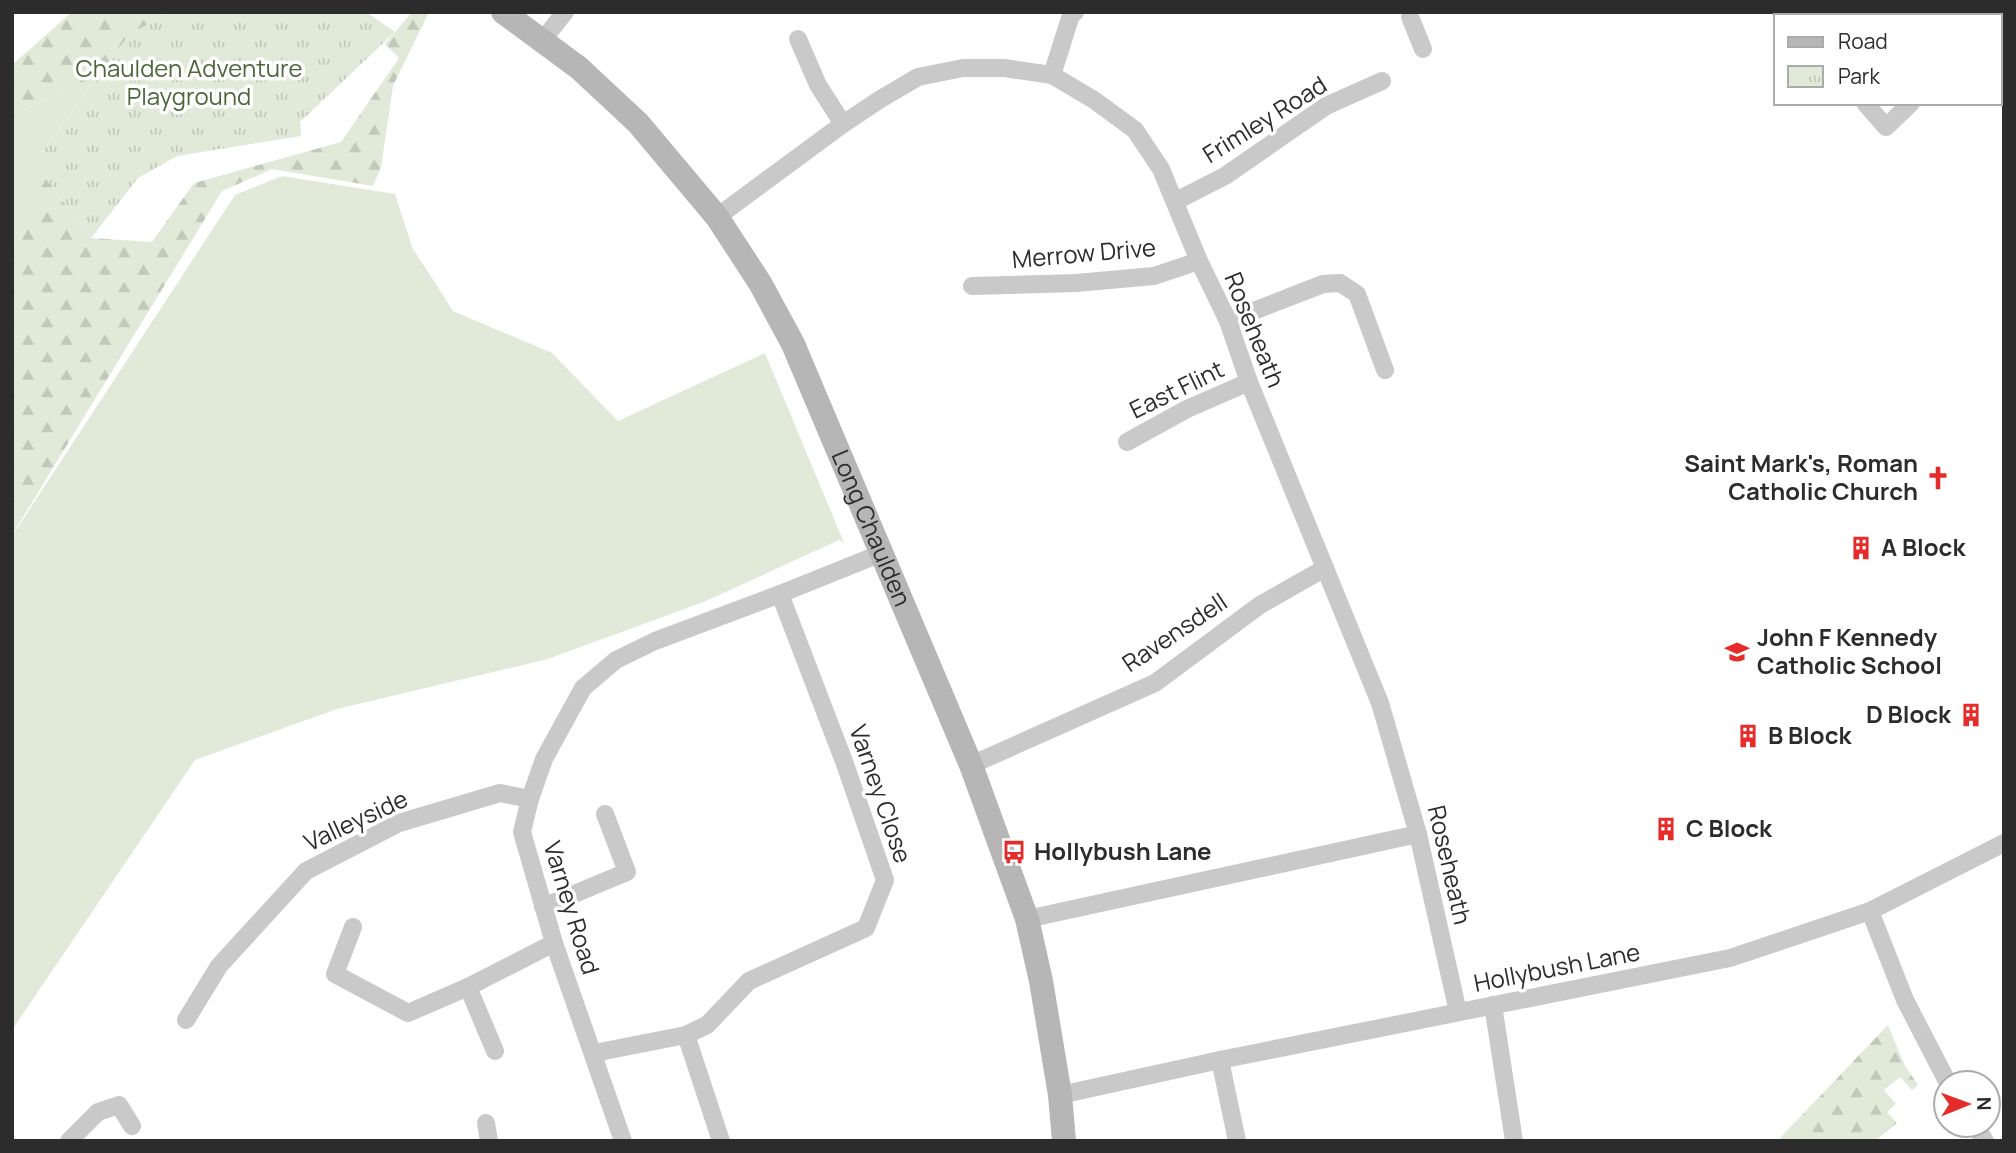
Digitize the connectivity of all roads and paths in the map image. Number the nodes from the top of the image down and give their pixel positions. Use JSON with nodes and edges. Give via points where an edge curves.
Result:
{"nodes":[{"id":1,"x":503,"y":12,"type":"edge"},
{"id":2,"x":565,"y":12,"type":"edge"},
{"id":3,"x":1075,"y":12,"type":"edge"},
{"id":4,"x":1412,"y":14,"type":"edge"},
{"id":5,"x":798,"y":39,"type":"dead end"},
{"id":6,"x":542,"y":41,"type":"junction"},
{"id":7,"x":1423,"y":49,"type":"dead end"},
{"id":8,"x":1052,"y":75,"type":"junction"},
{"id":9,"x":1381,"y":81,"type":"dead end"},
{"id":10,"x":1868,"y":105,"type":"edge"},
{"id":11,"x":1909,"y":105,"type":"edge"},
{"id":12,"x":843,"y":124,"type":"junction"},
{"id":13,"x":1176,"y":201,"type":"junction"},
{"id":14,"x":717,"y":216,"type":"junction"},
{"id":15,"x":1199,"y":261,"type":"junction"},
{"id":16,"x":972,"y":286,"type":"dead end"},
{"id":17,"x":1228,"y":321,"type":"junction"},
{"id":18,"x":1385,"y":370,"type":"dead end"},
{"id":19,"x":1249,"y":382,"type":"junction"},
{"id":20,"x":1127,"y":442,"type":"dead end"},
{"id":21,"x":882,"y":553,"type":"junction"},
{"id":22,"x":1325,"y":568,"type":"junction"},
{"id":23,"x":780,"y":594,"type":"junction"},
{"id":24,"x":971,"y":765,"type":"junction"},
{"id":25,"x":530,"y":799,"type":"junction"},
{"id":26,"x":605,"y":814,"type":"dead end"},
{"id":27,"x":1418,"y":834,"type":"junction"},
{"id":28,"x":2004,"y":844,"type":"edge"},
{"id":29,"x":543,"y":907,"type":"junction"},
{"id":30,"x":1870,"y":911,"type":"junction"},
{"id":31,"x":1027,"y":919,"type":"junction"},
{"id":32,"x":353,"y":927,"type":"dead end"},
{"id":33,"x":554,"y":943,"type":"junction"},
{"id":34,"x":468,"y":987,"type":"junction"},
{"id":35,"x":1493,"y":1005,"type":"junction"},
{"id":36,"x":1458,"y":1012,"type":"junction"},
{"id":37,"x":186,"y":1020,"type":"dead end"},
{"id":38,"x":686,"y":1035,"type":"junction"},
{"id":39,"x":495,"y":1051,"type":"dead end"},
{"id":40,"x":594,"y":1053,"type":"junction"},
{"id":41,"x":1220,"y":1060,"type":"junction"},
{"id":42,"x":1941,"y":1069,"type":"edge"},
{"id":43,"x":1060,"y":1095,"type":"junction"},
{"id":44,"x":132,"y":1126,"type":"dead end"},
{"id":45,"x":69,"y":1141,"type":"edge"},
{"id":46,"x":623,"y":1141,"type":"edge"},
{"id":47,"x":721,"y":1141,"type":"edge"},
{"id":48,"x":1064,"y":1141,"type":"edge"},
{"id":49,"x":1237,"y":1141,"type":"edge"},
{"id":50,"x":1514,"y":1141,"type":"edge"}],
"edges":[{"from":1,"to":6,"type":"street","name":"Long Chaulden"},
{"from":2,"to":6,"type":"street"},
{"from":3,"to":8,"type":"street"},
{"from":4,"to":7,"type":"street"},
{"from":5,"to":12,"type":"street","via":[[818,85]]},
{"from":6,"to":14,"type":"street","name":"Long Chaulden","via":[[579,68],[638,123]]},
{"from":8,"to":12,"type":"street","name":"Roseheath","via":[[962,68],[918,76]]},
{"from":8,"to":13,"type":"street","name":"Roseheath","via":[[1135,130]]},
{"from":9,"to":13,"type":"street","name":"Frimley Road","via":[[1326,106],[1225,176]]},
{"from":10,"to":11,"type":"street","via":[[1886,127]]},
{"from":12,"to":14,"type":"street","name":"Roseheath"},
{"from":13,"to":15,"type":"street","name":"Roseheath"},
{"from":14,"to":21,"type":"street","name":"Long Chaulden","via":[[793,344]]},
{"from":15,"to":16,"type":"street","name":"Merrow Drive","via":[[1154,276]]},
{"from":15,"to":17,"type":"street","name":"Roseheath"},
{"from":17,"to":18,"type":"street","via":[[1322,284],[1340,283],[1357,295]]},
{"from":17,"to":19,"type":"street","name":"Roseheath"},
{"from":19,"to":20,"type":"street","name":"East Flint"},
{"from":19,"to":22,"type":"street","name":"Roseheath"},
{"from":21,"to":23,"type":"street","name":"Varney Road"},
{"from":21,"to":24,"type":"street","name":"Long Chaulden"},
{"from":22,"to":24,"type":"street","name":"Ravensdell","via":[[1259,605],[1155,683]]},
{"from":22,"to":27,"type":"street","name":"Roseheath","via":[[1380,703]]},
{"from":23,"to":25,"type":"street","name":"Varney Road","via":[[616,660],[583,688],[544,759]]},
{"from":23,"to":38,"type":"street","name":"Varney Close","via":[[885,880],[866,928],[748,981],[707,1025]]},
{"from":24,"to":31,"type":"street","name":"Long Chaulden"},
{"from":25,"to":29,"type":"street","name":"Varney Road","via":[[522,832]]},
{"from":25,"to":37,"type":"street","name":"Valleyside","via":[[500,793],[399,823],[306,871],[219,966]]},
{"from":26,"to":29,"type":"street","via":[[627,872]]},
{"from":27,"to":31,"type":"street"},
{"from":27,"to":36,"type":"street","name":"Roseheath"},
{"from":28,"to":30,"type":"street","name":"Hollybush Lane"},
{"from":29,"to":33,"type":"street","name":"Varney Road"},
{"from":30,"to":35,"type":"street","name":"Hollybush Lane","via":[[1730,958]]},
{"from":30,"to":42,"type":"street","via":[[1905,1000]]},
{"from":31,"to":43,"type":"street","name":"Long Chaulden"},
{"from":32,"to":34,"type":"street","via":[[335,974],[408,1013]]},
{"from":33,"to":34,"type":"street"},
{"from":33,"to":40,"type":"street","name":"Varney Road"},
{"from":34,"to":39,"type":"street"},
{"from":35,"to":36,"type":"street","name":"Hollybush Lane"},
{"from":35,"to":50,"type":"street"},
{"from":36,"to":41,"type":"street","name":"Hollybush Lane"},
{"from":38,"to":40,"type":"street"},
{"from":38,"to":47,"type":"street"},
{"from":40,"to":46,"type":"street","name":"Varney Road"},
{"from":41,"to":43,"type":"street","name":"Hollybush Lane"},
{"from":41,"to":49,"type":"street"},
{"from":43,"to":48,"type":"street","name":"Long Chaulden"},
{"from":44,"to":45,"type":"street","via":[[119,1105],[98,1112]]}]}
